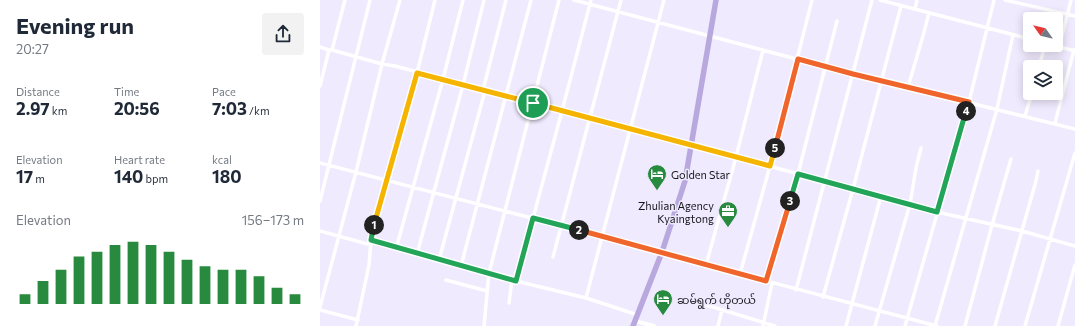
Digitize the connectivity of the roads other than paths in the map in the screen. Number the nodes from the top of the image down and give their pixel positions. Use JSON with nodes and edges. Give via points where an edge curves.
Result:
{"nodes":[{"id":1,"x":345,"y":0,"type":"edge"},
{"id":2,"x":370,"y":0,"type":"edge"},
{"id":3,"x":400,"y":0,"type":"edge"},
{"id":4,"x":435,"y":0,"type":"edge"},
{"id":5,"x":462,"y":0,"type":"edge"},
{"id":6,"x":484,"y":0,"type":"edge"},
{"id":7,"x":506,"y":0,"type":"edge"},
{"id":8,"x":531,"y":0,"type":"edge"},
{"id":9,"x":559,"y":0,"type":"edge"},
{"id":10,"x":574,"y":0,"type":"edge"},
{"id":11,"x":591,"y":0,"type":"edge"},
{"id":12,"x":620,"y":0,"type":"edge"},
{"id":13,"x":664,"y":0,"type":"edge"},
{"id":14,"x":716,"y":0,"type":"edge"},
{"id":15,"x":812,"y":0,"type":"edge"},
{"id":16,"x":872,"y":0,"type":"edge"},
{"id":17,"x":880,"y":0,"type":"edge"},
{"id":18,"x":917,"y":0,"type":"edge"},
{"id":19,"x":994,"y":0,"type":"edge"},
{"id":20,"x":1005,"y":0,"type":"edge"},
{"id":21,"x":1072,"y":0,"type":"edge"},
{"id":22,"x":590,"y":5,"type":"junction"},
{"id":23,"x":901,"y":6,"type":"junction"},
{"id":24,"x":914,"y":9,"type":"junction"},
{"id":25,"x":618,"y":11,"type":"junction"},
{"id":26,"x":929,"y":13,"type":"junction"},
{"id":27,"x":1068,"y":14,"type":"junction"},
{"id":28,"x":1075,"y":16,"type":"edge"},
{"id":29,"x":837,"y":21,"type":"dead end"},
{"id":30,"x":658,"y":22,"type":"junction"},
{"id":31,"x":988,"y":28,"type":"junction"},
{"id":32,"x":1063,"y":32,"type":"edge"},
{"id":33,"x":1013,"y":35,"type":"junction"},
{"id":34,"x":711,"y":37,"type":"junction"},
{"id":35,"x":1023,"y":37,"type":"edge"},
{"id":36,"x":320,"y":47,"type":"edge"},
{"id":37,"x":1063,"y":47,"type":"edge"},
{"id":38,"x":331,"y":50,"type":"junction"},
{"id":39,"x":763,"y":50,"type":"junction"},
{"id":40,"x":1074,"y":51,"type":"edge"},
{"id":41,"x":356,"y":57,"type":"junction"},
{"id":42,"x":798,"y":59,"type":"junction"},
{"id":43,"x":382,"y":64,"type":"junction"},
{"id":44,"x":826,"y":66,"type":"junction"},
{"id":45,"x":417,"y":73,"type":"junction"},
{"id":46,"x":853,"y":74,"type":"junction"},
{"id":47,"x":443,"y":80,"type":"junction"},
{"id":48,"x":881,"y":81,"type":"junction"},
{"id":49,"x":463,"y":85,"type":"junction"},
{"id":50,"x":320,"y":86,"type":"edge"},
{"id":51,"x":908,"y":87,"type":"junction"},
{"id":52,"x":484,"y":90,"type":"junction"},
{"id":53,"x":506,"y":96,"type":"junction"},
{"id":54,"x":1030,"y":100,"type":"edge"},
{"id":55,"x":969,"y":102,"type":"junction"},
{"id":56,"x":533,"y":103,"type":"junction"},
{"id":57,"x":997,"y":109,"type":"junction"},
{"id":58,"x":562,"y":111,"type":"junction"},
{"id":59,"x":1025,"y":116,"type":"junction"},
{"id":60,"x":589,"y":118,"type":"junction"},
{"id":61,"x":1054,"y":123,"type":"junction"},
{"id":62,"x":630,"y":129,"type":"junction"},
{"id":63,"x":1075,"y":129,"type":"edge"},
{"id":64,"x":691,"y":145,"type":"junction"},
{"id":65,"x":921,"y":148,"type":"dead end"},
{"id":66,"x":1075,"y":153,"type":"edge"},
{"id":67,"x":736,"y":157,"type":"junction"},
{"id":68,"x":1011,"y":159,"type":"dead end"},
{"id":69,"x":320,"y":163,"type":"edge"},
{"id":70,"x":330,"y":166,"type":"junction"},
{"id":71,"x":770,"y":166,"type":"junction"},
{"id":72,"x":1038,"y":171,"type":"dead end"},
{"id":73,"x":356,"y":172,"type":"junction"},
{"id":74,"x":798,"y":174,"type":"junction"},
{"id":75,"x":386,"y":180,"type":"junction"},
{"id":76,"x":825,"y":181,"type":"junction"},
{"id":77,"x":414,"y":187,"type":"junction"},
{"id":78,"x":853,"y":189,"type":"junction"},
{"id":79,"x":434,"y":192,"type":"junction"},
{"id":80,"x":881,"y":196,"type":"junction"},
{"id":81,"x":455,"y":198,"type":"junction"},
{"id":82,"x":320,"y":201,"type":"edge"},
{"id":83,"x":478,"y":204,"type":"junction"},
{"id":84,"x":910,"y":204,"type":"junction"},
{"id":85,"x":505,"y":211,"type":"junction"},
{"id":86,"x":937,"y":212,"type":"junction"},
{"id":87,"x":533,"y":218,"type":"junction"},
{"id":88,"x":966,"y":219,"type":"junction"},
{"id":89,"x":992,"y":224,"type":"junction"},
{"id":90,"x":562,"y":226,"type":"junction"},
{"id":91,"x":320,"y":231,"type":"edge"},
{"id":92,"x":1022,"y":231,"type":"junction"},
{"id":93,"x":339,"y":236,"type":"junction"},
{"id":94,"x":602,"y":236,"type":"junction"},
{"id":95,"x":371,"y":240,"type":"junction"},
{"id":96,"x":1050,"y":240,"type":"junction"},
{"id":97,"x":371,"y":245,"type":"junction"},
{"id":98,"x":1075,"y":246,"type":"edge"},
{"id":99,"x":396,"y":248,"type":"junction"},
{"id":100,"x":662,"y":252,"type":"junction"},
{"id":101,"x":417,"y":254,"type":"junction"},
{"id":102,"x":553,"y":257,"type":"dead end"},
{"id":103,"x":439,"y":260,"type":"junction"},
{"id":104,"x":706,"y":265,"type":"junction"},
{"id":105,"x":1075,"y":265,"type":"edge"},
{"id":106,"x":461,"y":266,"type":"junction"},
{"id":107,"x":489,"y":273,"type":"junction"},
{"id":108,"x":740,"y":274,"type":"junction"},
{"id":109,"x":446,"y":280,"type":"dead end"},
{"id":110,"x":514,"y":280,"type":"junction"},
{"id":111,"x":766,"y":281,"type":"junction"},
{"id":112,"x":772,"y":283,"type":"junction"},
{"id":113,"x":796,"y":290,"type":"junction"},
{"id":114,"x":487,"y":291,"type":"junction"},
{"id":115,"x":823,"y":297,"type":"junction"},
{"id":116,"x":586,"y":298,"type":"junction"},
{"id":117,"x":509,"y":304,"type":"dead end"},
{"id":118,"x":704,"y":304,"type":"dead end"},
{"id":119,"x":851,"y":304,"type":"junction"},
{"id":120,"x":320,"y":308,"type":"edge"},
{"id":121,"x":722,"y":310,"type":"junction"},
{"id":122,"x":879,"y":312,"type":"junction"},
{"id":123,"x":638,"y":315,"type":"junction"},
{"id":124,"x":908,"y":318,"type":"junction"},
{"id":125,"x":358,"y":320,"type":"junction"},
{"id":126,"x":634,"y":324,"type":"edge"},
{"id":127,"x":763,"y":324,"type":"edge"},
{"id":128,"x":356,"y":326,"type":"edge"},
{"id":129,"x":484,"y":326,"type":"edge"},
{"id":130,"x":654,"y":326,"type":"edge"},
{"id":131,"x":718,"y":326,"type":"edge"},
{"id":132,"x":775,"y":326,"type":"edge"},
{"id":133,"x":846,"y":326,"type":"edge"},
{"id":134,"x":875,"y":326,"type":"edge"},
{"id":135,"x":905,"y":326,"type":"edge"},
{"id":136,"x":936,"y":326,"type":"edge"},
{"id":137,"x":965,"y":326,"type":"edge"},
{"id":138,"x":995,"y":326,"type":"edge"},
{"id":139,"x":1025,"y":326,"type":"edge"},
{"id":140,"x":1058,"y":326,"type":"edge"}],
"edges":[{"from":1,"to":38,"type":"street"},
{"from":2,"to":41,"type":"street"},
{"from":3,"to":43,"type":"street"},
{"from":4,"to":45,"type":"street"},
{"from":5,"to":47,"type":"street"},
{"from":6,"to":49,"type":"street"},
{"from":7,"to":52,"type":"street"},
{"from":8,"to":53,"type":"street"},
{"from":9,"to":56,"type":"street"},
{"from":10,"to":22,"type":"street"},
{"from":11,"to":22,"type":"street"},
{"from":12,"to":25,"type":"street"},
{"from":13,"to":30,"type":"street"},
{"from":14,"to":34,"type":"highway"},
{"from":15,"to":42,"type":"street"},
{"from":16,"to":46,"type":"street"},
{"from":17,"to":23,"type":"street"},
{"from":18,"to":24,"type":"street"},
{"from":19,"to":31,"type":"street"},
{"from":20,"to":27,"type":"street"},
{"from":21,"to":27,"type":"street"},
{"from":22,"to":25,"type":"street"},
{"from":22,"to":58,"type":"street"},
{"from":23,"to":24,"type":"street"},
{"from":23,"to":48,"type":"street"},
{"from":24,"to":26,"type":"street"},
{"from":25,"to":30,"type":"street"},
{"from":25,"to":60,"type":"street"},
{"from":26,"to":31,"type":"street"},
{"from":26,"to":51,"type":"street"},
{"from":27,"to":28,"type":"street"},
{"from":27,"to":32,"type":"street"},
{"from":29,"to":44,"type":"street"},
{"from":30,"to":34,"type":"street"},
{"from":30,"to":62,"type":"street"},
{"from":31,"to":33,"type":"street"},
{"from":31,"to":55,"type":"street"},
{"from":33,"to":35,"type":"street"},
{"from":33,"to":57,"type":"street"},
{"from":34,"to":39,"type":"street"},
{"from":34,"to":64,"type":"highway"},
{"from":36,"to":38,"type":"street"},
{"from":37,"to":40,"type":"street"},
{"from":38,"to":41,"type":"street"},
{"from":38,"to":50,"type":"street"},
{"from":39,"to":42,"type":"street"},
{"from":39,"to":67,"type":"street"},
{"from":40,"to":61,"type":"street"},
{"from":41,"to":43,"type":"street"},
{"from":41,"to":70,"type":"street"},
{"from":42,"to":44,"type":"street"},
{"from":42,"to":71,"type":"street"},
{"from":43,"to":45,"type":"street"},
{"from":43,"to":73,"type":"street"},
{"from":44,"to":46,"type":"street"},
{"from":44,"to":74,"type":"street"},
{"from":45,"to":47,"type":"street"},
{"from":45,"to":75,"type":"street"},
{"from":46,"to":48,"type":"street"},
{"from":46,"to":76,"type":"street"},
{"from":47,"to":49,"type":"street"},
{"from":47,"to":77,"type":"street"},
{"from":48,"to":51,"type":"street"},
{"from":48,"to":78,"type":"street"},
{"from":49,"to":52,"type":"street"},
{"from":49,"to":79,"type":"street"},
{"from":51,"to":55,"type":"street"},
{"from":52,"to":53,"type":"street"},
{"from":52,"to":81,"type":"street"},
{"from":53,"to":56,"type":"street"},
{"from":53,"to":83,"type":"street"},
{"from":54,"to":59,"type":"street"},
{"from":55,"to":57,"type":"street"},
{"from":55,"to":86,"type":"street"},
{"from":56,"to":58,"type":"street"},
{"from":56,"to":85,"type":"street"},
{"from":57,"to":59,"type":"street"},
{"from":57,"to":88,"type":"street"},
{"from":58,"to":60,"type":"street"},
{"from":58,"to":87,"type":"street"},
{"from":59,"to":61,"type":"street"},
{"from":60,"to":62,"type":"street"},
{"from":60,"to":90,"type":"street"},
{"from":61,"to":63,"type":"street"},
{"from":62,"to":64,"type":"street"},
{"from":62,"to":94,"type":"street"},
{"from":64,"to":67,"type":"street"},
{"from":64,"to":100,"type":"highway","via":[[685,181]]},
{"from":65,"to":84,"type":"street"},
{"from":66,"to":96,"type":"street"},
{"from":67,"to":71,"type":"street"},
{"from":67,"to":104,"type":"street"},
{"from":68,"to":89,"type":"street"},
{"from":69,"to":70,"type":"street"},
{"from":70,"to":73,"type":"street"},
{"from":70,"to":82,"type":"street"},
{"from":71,"to":74,"type":"street"},
{"from":71,"to":108,"type":"street"},
{"from":72,"to":92,"type":"street"},
{"from":73,"to":75,"type":"street"},
{"from":73,"to":93,"type":"street"},
{"from":74,"to":76,"type":"street"},
{"from":74,"to":111,"type":"street"},
{"from":75,"to":77,"type":"street"},
{"from":75,"to":95,"type":"street"},
{"from":76,"to":78,"type":"street"},
{"from":76,"to":113,"type":"street"},
{"from":77,"to":79,"type":"street"},
{"from":77,"to":99,"type":"street"},
{"from":78,"to":80,"type":"street"},
{"from":78,"to":115,"type":"street"},
{"from":79,"to":81,"type":"street"},
{"from":79,"to":101,"type":"street"},
{"from":80,"to":84,"type":"street"},
{"from":80,"to":119,"type":"street"},
{"from":81,"to":83,"type":"street"},
{"from":81,"to":103,"type":"street"},
{"from":83,"to":85,"type":"street"},
{"from":83,"to":106,"type":"street"},
{"from":84,"to":86,"type":"street"},
{"from":84,"to":122,"type":"street"},
{"from":85,"to":87,"type":"street"},
{"from":85,"to":107,"type":"street"},
{"from":86,"to":88,"type":"street"},
{"from":86,"to":124,"type":"street"},
{"from":87,"to":90,"type":"street"},
{"from":87,"to":110,"type":"street"},
{"from":88,"to":89,"type":"street"},
{"from":88,"to":136,"type":"street"},
{"from":89,"to":92,"type":"street"},
{"from":89,"to":137,"type":"street"},
{"from":90,"to":94,"type":"street"},
{"from":90,"to":102,"type":"street"},
{"from":91,"to":93,"type":"street"},
{"from":92,"to":96,"type":"street"},
{"from":92,"to":138,"type":"street"},
{"from":93,"to":97,"type":"street"},
{"from":93,"to":120,"type":"street"},
{"from":94,"to":100,"type":"street"},
{"from":94,"to":116,"type":"street"},
{"from":95,"to":97,"type":"street"},
{"from":95,"to":99,"type":"street"},
{"from":96,"to":98,"type":"street"},
{"from":96,"to":139,"type":"street"},
{"from":97,"to":125,"type":"street"},
{"from":99,"to":101,"type":"street"},
{"from":100,"to":104,"type":"street"},
{"from":100,"to":123,"type":"highway"},
{"from":101,"to":103,"type":"street"},
{"from":103,"to":106,"type":"street"},
{"from":104,"to":108,"type":"street"},
{"from":105,"to":140,"type":"street"},
{"from":106,"to":107,"type":"street"},
{"from":107,"to":110,"type":"street"},
{"from":107,"to":114,"type":"street"},
{"from":108,"to":111,"type":"street"},
{"from":109,"to":114,"type":"street"},
{"from":110,"to":116,"type":"street"},
{"from":110,"to":117,"type":"street"},
{"from":111,"to":112,"type":"street"},
{"from":112,"to":113,"type":"street"},
{"from":112,"to":127,"type":"street"},
{"from":113,"to":115,"type":"street"},
{"from":114,"to":129,"type":"street"},
{"from":115,"to":119,"type":"street"},
{"from":116,"to":123,"type":"street"},
{"from":118,"to":121,"type":"street"},
{"from":119,"to":122,"type":"street"},
{"from":119,"to":133,"type":"street"},
{"from":120,"to":125,"type":"street"},
{"from":121,"to":127,"type":"street"},
{"from":121,"to":131,"type":"street"},
{"from":122,"to":124,"type":"street"},
{"from":122,"to":134,"type":"street"},
{"from":123,"to":126,"type":"highway"},
{"from":124,"to":135,"type":"street"},
{"from":124,"to":136,"type":"street"},
{"from":125,"to":128,"type":"street"},
{"from":126,"to":130,"type":"street"},
{"from":127,"to":132,"type":"street"}]}
